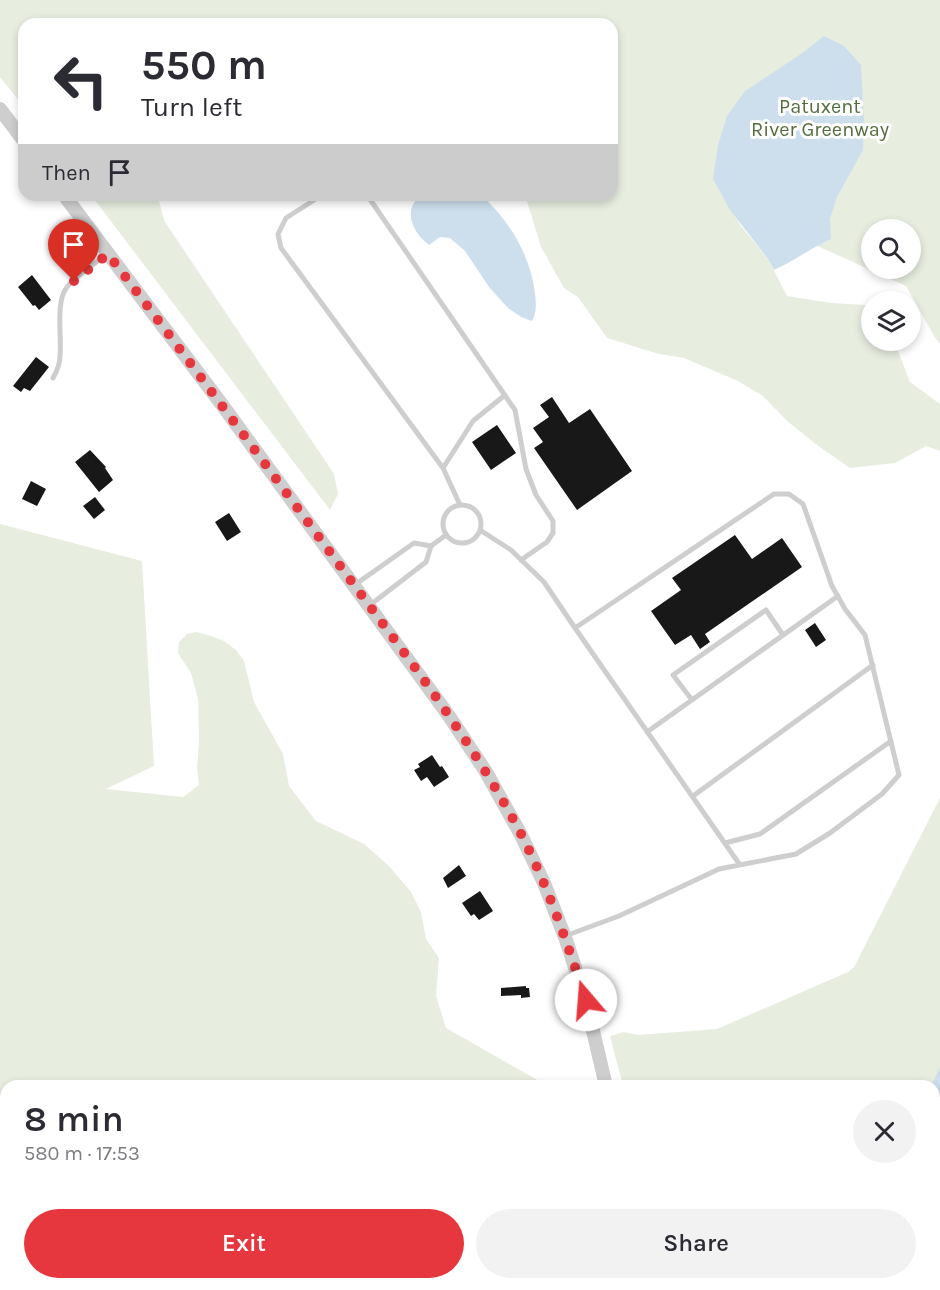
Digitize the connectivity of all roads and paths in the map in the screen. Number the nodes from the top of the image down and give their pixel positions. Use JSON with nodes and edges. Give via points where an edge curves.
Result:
{"nodes":[{"id":1,"x":0,"y":109,"type":"edge"},
{"id":2,"x":18,"y":133,"type":"edge"},
{"id":3,"x":68,"y":201,"type":"edge"},
{"id":4,"x":313,"y":201,"type":"edge"},
{"id":5,"x":371,"y":201,"type":"edge"},
{"id":6,"x":108,"y":254,"type":"junction"},
{"id":7,"x":53,"y":378,"type":"dead end"},
{"id":8,"x":505,"y":395,"type":"junction"},
{"id":9,"x":443,"y":468,"type":"junction"},
{"id":10,"x":460,"y":505,"type":"junction"},
{"id":11,"x":480,"y":530,"type":"junction"},
{"id":12,"x":446,"y":535,"type":"junction"},
{"id":13,"x":431,"y":546,"type":"junction"},
{"id":14,"x":521,"y":560,"type":"junction"},
{"id":15,"x":354,"y":585,"type":"junction"},
{"id":16,"x":838,"y":596,"type":"junction"},
{"id":17,"x":369,"y":606,"type":"junction"},
{"id":18,"x":575,"y":628,"type":"junction"},
{"id":19,"x":783,"y":635,"type":"junction"},
{"id":20,"x":873,"y":665,"type":"junction"},
{"id":21,"x":692,"y":700,"type":"junction"},
{"id":22,"x":647,"y":732,"type":"junction"},
{"id":23,"x":891,"y":741,"type":"junction"},
{"id":24,"x":693,"y":796,"type":"junction"},
{"id":25,"x":726,"y":843,"type":"junction"},
{"id":26,"x":740,"y":864,"type":"junction"},
{"id":27,"x":565,"y":936,"type":"junction"},
{"id":28,"x":605,"y":1080,"type":"edge"}],
"edges":[{"from":1,"to":2,"type":"street"},
{"from":3,"to":6,"type":"street"},
{"from":4,"to":9,"type":"lane","via":[[286,218],[278,234],[281,248]]},
{"from":5,"to":8,"type":"lane"},
{"from":6,"to":7,"type":"lane","via":[[66,288],[62,297],[61,355]]},
{"from":6,"to":15,"type":"street"},
{"from":8,"to":9,"type":"lane","via":[[472,421]]},
{"from":8,"to":14,"type":"lane","via":[[515,410],[526,469],[536,495],[553,521],[553,533],[547,542]]},
{"from":9,"to":10,"type":"lane"},
{"from":10,"to":11,"type":"lane","via":[[478,513]]},
{"from":10,"to":12,"type":"lane","via":[[444,516]]},
{"from":11,"to":12,"type":"lane","via":[[468,543],[456,542]]},
{"from":11,"to":14,"type":"lane"},
{"from":12,"to":13,"type":"lane"},
{"from":13,"to":15,"type":"lane","via":[[414,543]]},
{"from":13,"to":17,"type":"lane","via":[[426,562]]},
{"from":14,"to":18,"type":"lane","via":[[544,582]]},
{"from":15,"to":17,"type":"street"},
{"from":16,"to":18,"type":"lane","via":[[803,504],[789,494],[774,494]]},
{"from":16,"to":19,"type":"lane"},
{"from":16,"to":20,"type":"lane","via":[[865,635]]},
{"from":17,"to":27,"type":"street","via":[[486,772],[520,832]]},
{"from":18,"to":22,"type":"lane"},
{"from":19,"to":21,"type":"lane"},
{"from":19,"to":21,"type":"lane","via":[[766,610],[674,675]]},
{"from":20,"to":23,"type":"lane"},
{"from":20,"to":24,"type":"lane"},
{"from":21,"to":22,"type":"lane"},
{"from":22,"to":24,"type":"lane"},
{"from":23,"to":25,"type":"lane","via":[[760,834]]},
{"from":23,"to":26,"type":"lane","via":[[899,775],[882,794],[796,854]]},
{"from":24,"to":25,"type":"lane"},
{"from":25,"to":26,"type":"lane"},
{"from":26,"to":27,"type":"lane","via":[[719,869],[620,916]]},
{"from":27,"to":28,"type":"street","via":[[586,1000]]}]}
